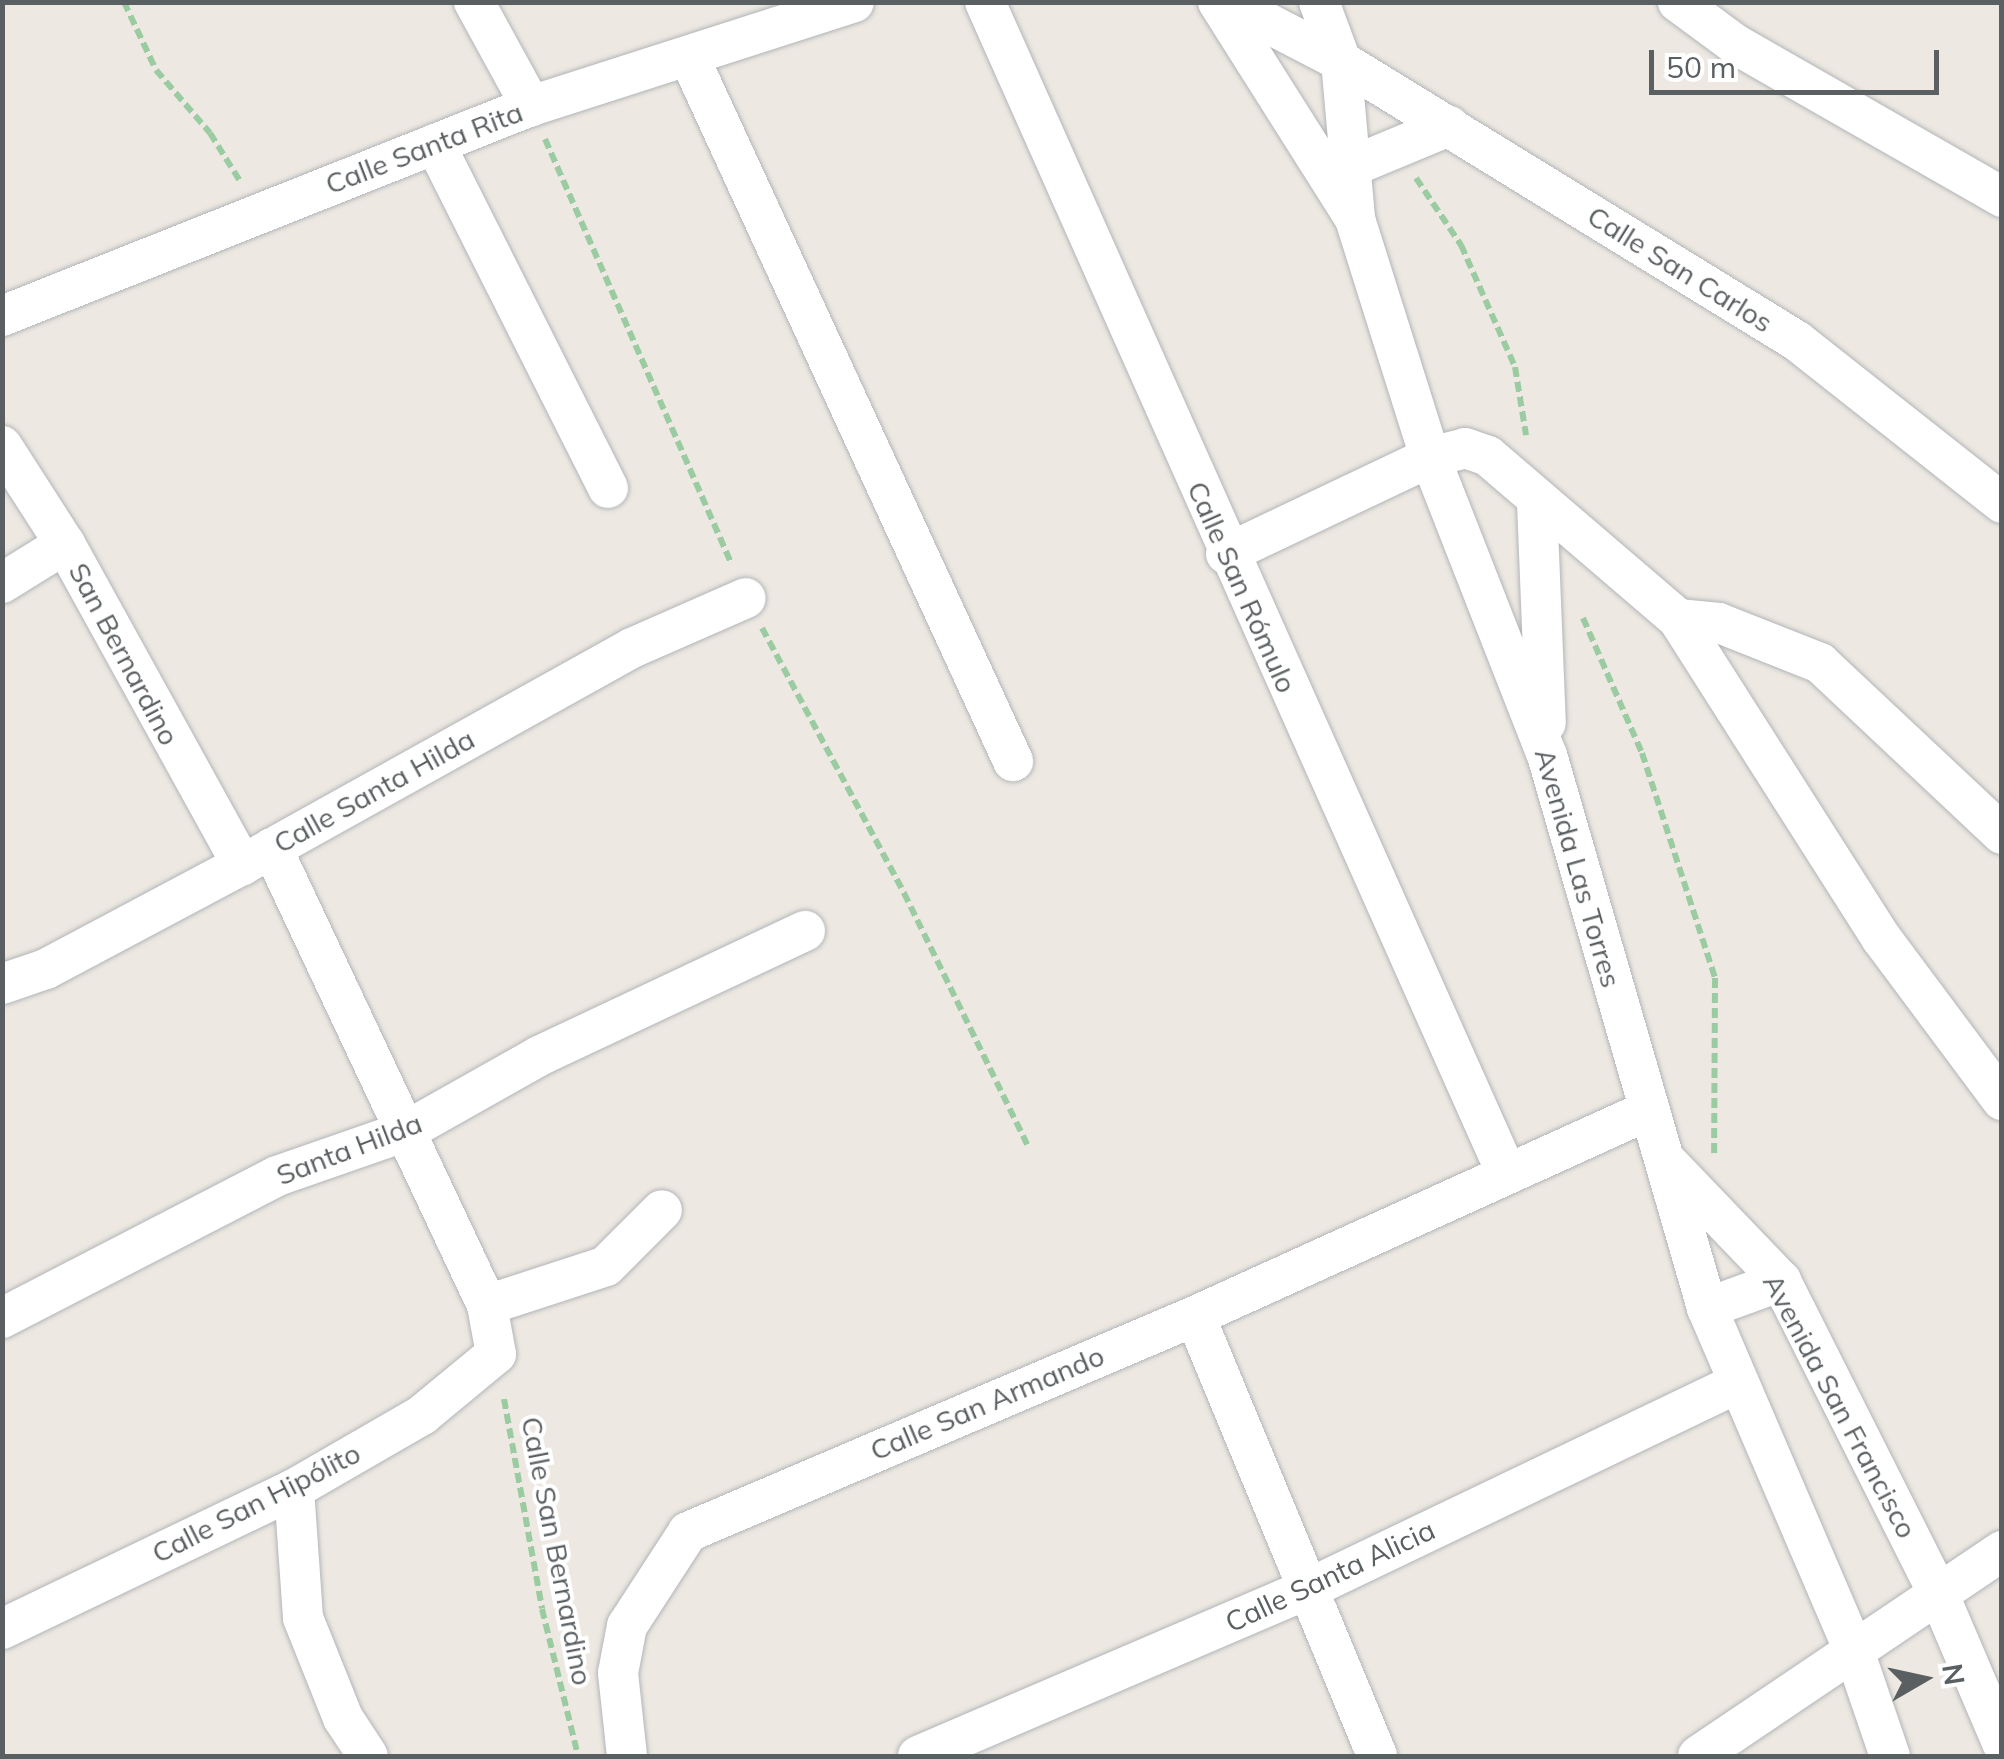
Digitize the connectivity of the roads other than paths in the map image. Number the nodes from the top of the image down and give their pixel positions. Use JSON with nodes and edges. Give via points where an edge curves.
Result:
{"nodes":[{"id":1,"x":474,"y":2,"type":"edge"},
{"id":2,"x":854,"y":2,"type":"edge"},
{"id":3,"x":985,"y":2,"type":"edge"},
{"id":4,"x":1218,"y":2,"type":"edge"},
{"id":5,"x":1226,"y":2,"type":"edge"},
{"id":6,"x":1319,"y":2,"type":"edge"},
{"id":7,"x":1678,"y":2,"type":"edge"},
{"id":8,"x":1284,"y":32,"type":"junction"},
{"id":9,"x":690,"y":58,"type":"junction"},
{"id":10,"x":1341,"y":62,"type":"junction"},
{"id":11,"x":531,"y":106,"type":"junction"},
{"id":12,"x":1280,"y":106,"type":"junction"},
{"id":13,"x":1449,"y":126,"type":"junction"},
{"id":14,"x":435,"y":144,"type":"junction"},
{"id":15,"x":1355,"y":165,"type":"junction"},
{"id":16,"x":2002,"y":198,"type":"edge"},
{"id":17,"x":1355,"y":219,"type":"junction"},
{"id":18,"x":2,"y":316,"type":"edge"},
{"id":19,"x":2,"y":446,"type":"edge"},
{"id":20,"x":1430,"y":457,"type":"junction"},
{"id":21,"x":608,"y":488,"type":"dead end"},
{"id":22,"x":1537,"y":502,"type":"junction"},
{"id":23,"x":2002,"y":503,"type":"edge"},
{"id":24,"x":66,"y":544,"type":"junction"},
{"id":25,"x":1226,"y":554,"type":"junction"},
{"id":26,"x":2,"y":583,"type":"edge"},
{"id":27,"x":746,"y":598,"type":"dead end"},
{"id":28,"x":1678,"y":619,"type":"junction"},
{"id":29,"x":1547,"y":755,"type":"junction"},
{"id":30,"x":1013,"y":761,"type":"dead end"},
{"id":31,"x":2002,"y":834,"type":"edge"},
{"id":32,"x":257,"y":856,"type":"junction"},
{"id":33,"x":805,"y":931,"type":"dead end"},
{"id":34,"x":2,"y":984,"type":"edge"},
{"id":35,"x":1995,"y":1076,"type":"edge"},
{"id":36,"x":1647,"y":1111,"type":"junction"},
{"id":37,"x":406,"y":1131,"type":"junction"},
{"id":38,"x":1668,"y":1162,"type":"junction"},
{"id":39,"x":1505,"y":1170,"type":"junction"},
{"id":40,"x":662,"y":1210,"type":"dead end"},
{"id":41,"x":1781,"y":1281,"type":"junction"},
{"id":42,"x":487,"y":1305,"type":"junction"},
{"id":43,"x":1707,"y":1308,"type":"junction"},
{"id":44,"x":1195,"y":1316,"type":"junction"},
{"id":45,"x":2,"y":1318,"type":"edge"},
{"id":46,"x":496,"y":1354,"type":"joint"},
{"id":47,"x":1736,"y":1384,"type":"junction"},
{"id":48,"x":294,"y":1489,"type":"junction"},
{"id":49,"x":2002,"y":1551,"type":"edge"},
{"id":50,"x":1310,"y":1588,"type":"junction"},
{"id":51,"x":1939,"y":1596,"type":"junction"},
{"id":52,"x":2,"y":1629,"type":"edge"},
{"id":53,"x":1854,"y":1654,"type":"junction"},
{"id":54,"x":2002,"y":1744,"type":"edge"},
{"id":55,"x":368,"y":1756,"type":"edge"},
{"id":56,"x":626,"y":1756,"type":"edge"},
{"id":57,"x":918,"y":1756,"type":"edge"},
{"id":58,"x":1377,"y":1756,"type":"edge"},
{"id":59,"x":1698,"y":1756,"type":"edge"},
{"id":60,"x":1890,"y":1756,"type":"edge"}],
"edges":[{"from":1,"to":11,"type":"street"},
{"from":2,"to":9,"type":"street","name":"Calle Santa Rita"},
{"from":3,"to":25,"type":"street","name":"Calle San Rómulo"},
{"from":4,"to":12,"type":"street","name":"Avenida Las Torres"},
{"from":5,"to":8,"type":"street","name":"Calle San Carlos"},
{"from":6,"to":10,"type":"street"},
{"from":7,"to":16,"type":"street","via":[[1735,44]]},
{"from":8,"to":10,"type":"street","name":"Calle San Carlos"},
{"from":8,"to":12,"type":"street"},
{"from":9,"to":11,"type":"street","name":"Calle Santa Rita"},
{"from":9,"to":30,"type":"street"},
{"from":10,"to":13,"type":"street","name":"Calle San Carlos"},
{"from":10,"to":15,"type":"street"},
{"from":11,"to":14,"type":"street","name":"Calle Santa Rita"},
{"from":12,"to":17,"type":"street","name":"Avenida Las Torres"},
{"from":13,"to":15,"type":"street"},
{"from":13,"to":23,"type":"street","name":"Calle San Carlos","via":[[1797,341]]},
{"from":14,"to":18,"type":"street","name":"Calle Santa Rita"},
{"from":14,"to":21,"type":"street"},
{"from":15,"to":17,"type":"street"},
{"from":17,"to":20,"type":"street","name":"Avenida Las Torres"},
{"from":19,"to":24,"type":"street","name":"San Bernardino"},
{"from":20,"to":22,"type":"street","via":[[1465,448],[1488,456]]},
{"from":20,"to":25,"type":"street"},
{"from":20,"to":29,"type":"street","name":"Avenida Las Torres"},
{"from":22,"to":28,"type":"street"},
{"from":22,"to":29,"type":"street"},
{"from":24,"to":26,"type":"street"},
{"from":24,"to":32,"type":"street","name":"San Bernardino"},
{"from":25,"to":39,"type":"street","name":"Calle San Rómulo"},
{"from":27,"to":32,"type":"street","name":"Calle Santa Hilda","via":[[632,648]]},
{"from":28,"to":31,"type":"street","via":[[1719,623],[1820,663]]},
{"from":28,"to":35,"type":"street","via":[[1882,939]]},
{"from":29,"to":36,"type":"street","name":"Avenida Las Torres"},
{"from":32,"to":34,"type":"street","name":"Calle Santa Hilda","via":[[46,969]]},
{"from":32,"to":37,"type":"street","name":"San Bernardino"},
{"from":33,"to":37,"type":"street","name":"Santa Hilda","via":[[538,1056]]},
{"from":36,"to":38,"type":"street","name":"Avenida Las Torres"},
{"from":36,"to":39,"type":"street","name":"Calle San Armando"},
{"from":37,"to":42,"type":"street","name":"San Bernardino"},
{"from":37,"to":45,"type":"street","name":"Santa Hilda","via":[[277,1176]]},
{"from":38,"to":41,"type":"street","name":"Avenida San Francisco"},
{"from":38,"to":43,"type":"street","name":"Avenida Las Torres"},
{"from":39,"to":44,"type":"street","name":"Calle San Armando"},
{"from":40,"to":42,"type":"street","via":[[606,1266]]},
{"from":41,"to":43,"type":"street"},
{"from":41,"to":51,"type":"street","name":"Avenida San Francisco"},
{"from":42,"to":46,"type":"street","name":"San Bernardino"},
{"from":43,"to":47,"type":"street","name":"Avenida Las Torres"},
{"from":44,"to":50,"type":"street"},
{"from":44,"to":56,"type":"street","name":"Calle San Armando","via":[[688,1532],[627,1626],[618,1673]]},
{"from":46,"to":48,"type":"street","name":"Calle San Hipólito","via":[[422,1414]]},
{"from":47,"to":50,"type":"street","name":"Calle Santa Alicia"},
{"from":47,"to":53,"type":"street","name":"Avenida Las Torres"},
{"from":48,"to":52,"type":"street","name":"Calle San Hipólito"},
{"from":48,"to":55,"type":"street","via":[[303,1618],[343,1718]]},
{"from":49,"to":51,"type":"street"},
{"from":50,"to":57,"type":"street","name":"Calle Santa Alicia"},
{"from":50,"to":58,"type":"street"},
{"from":51,"to":53,"type":"street"},
{"from":51,"to":54,"type":"street","name":"Avenida San Francisco"},
{"from":53,"to":59,"type":"street"},
{"from":53,"to":60,"type":"street","name":"Avenida Las Torres"}]}
